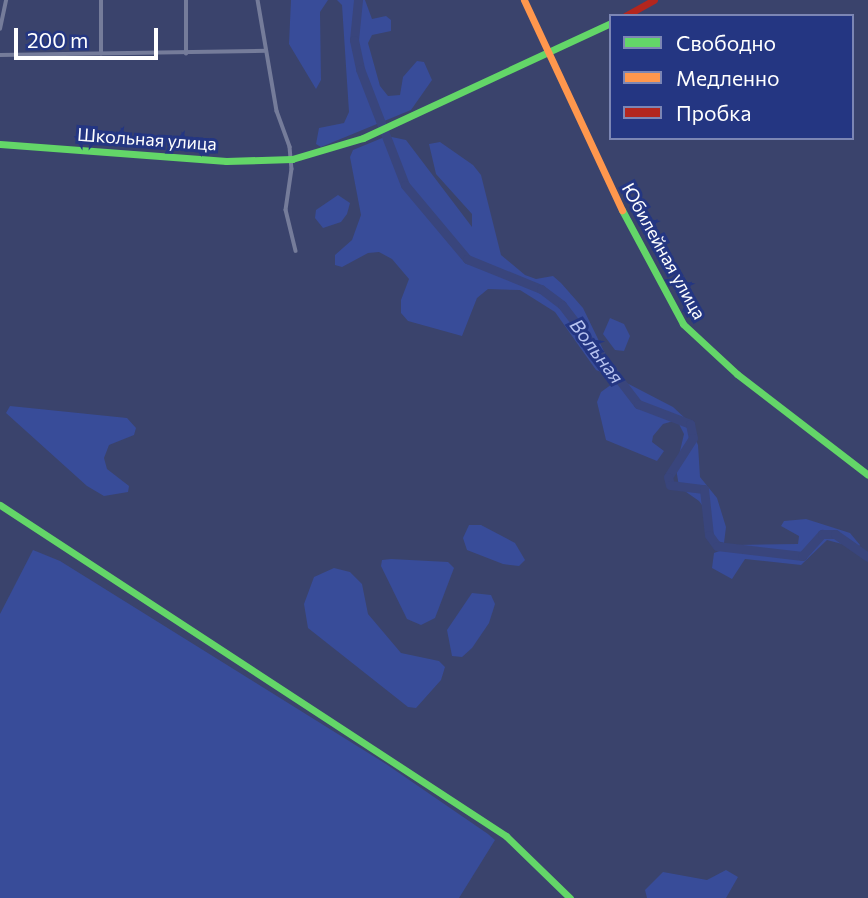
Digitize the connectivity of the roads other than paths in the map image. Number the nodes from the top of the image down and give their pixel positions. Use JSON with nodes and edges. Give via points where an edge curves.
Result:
{"nodes":[{"id":1,"x":6,"y":0,"type":"edge"},
{"id":2,"x":101,"y":0,"type":"edge"},
{"id":3,"x":186,"y":0,"type":"edge"},
{"id":4,"x":258,"y":0,"type":"edge"},
{"id":5,"x":524,"y":0,"type":"edge"},
{"id":6,"x":654,"y":0,"type":"edge"},
{"id":7,"x":629,"y":14,"type":"edge"},
{"id":8,"x":609,"y":24,"type":"edge"},
{"id":9,"x":0,"y":29,"type":"edge"},
{"id":10,"x":266,"y":51,"type":"junction"},
{"id":11,"x":186,"y":54,"type":"junction"},
{"id":12,"x":549,"y":54,"type":"junction"},
{"id":13,"x":0,"y":55,"type":"edge"},
{"id":14,"x":101,"y":55,"type":"junction"},
{"id":15,"x":0,"y":145,"type":"edge"},
{"id":16,"x":292,"y":159,"type":"junction"},
{"id":17,"x":296,"y":251,"type":"dead end"},
{"id":18,"x":868,"y":475,"type":"edge"},
{"id":19,"x":0,"y":505,"type":"edge"},
{"id":20,"x":570,"y":898,"type":"edge"}],
"edges":[{"from":1,"to":9,"type":"street"},
{"from":2,"to":14,"type":"street"},
{"from":3,"to":11,"type":"street"},
{"from":4,"to":10,"type":"street"},
{"from":5,"to":12,"type":"street","name":"Юбилейная улица"},
{"from":6,"to":7,"type":"street"},
{"from":8,"to":12,"type":"street"},
{"from":10,"to":11,"type":"street"},
{"from":10,"to":16,"type":"street","via":[[276,111]]},
{"from":11,"to":14,"type":"street"},
{"from":12,"to":16,"type":"street","name":"Школьная улица","via":[[363,138]]},
{"from":12,"to":18,"type":"street","name":"Юбилейная улица","via":[[611,189],[683,324],[737,374]]},
{"from":13,"to":14,"type":"street"},
{"from":15,"to":16,"type":"street","name":"Школьная улица","via":[[226,161]]},
{"from":16,"to":17,"type":"street","via":[[286,209]]},
{"from":19,"to":20,"type":"street","via":[[506,836]]}]}
